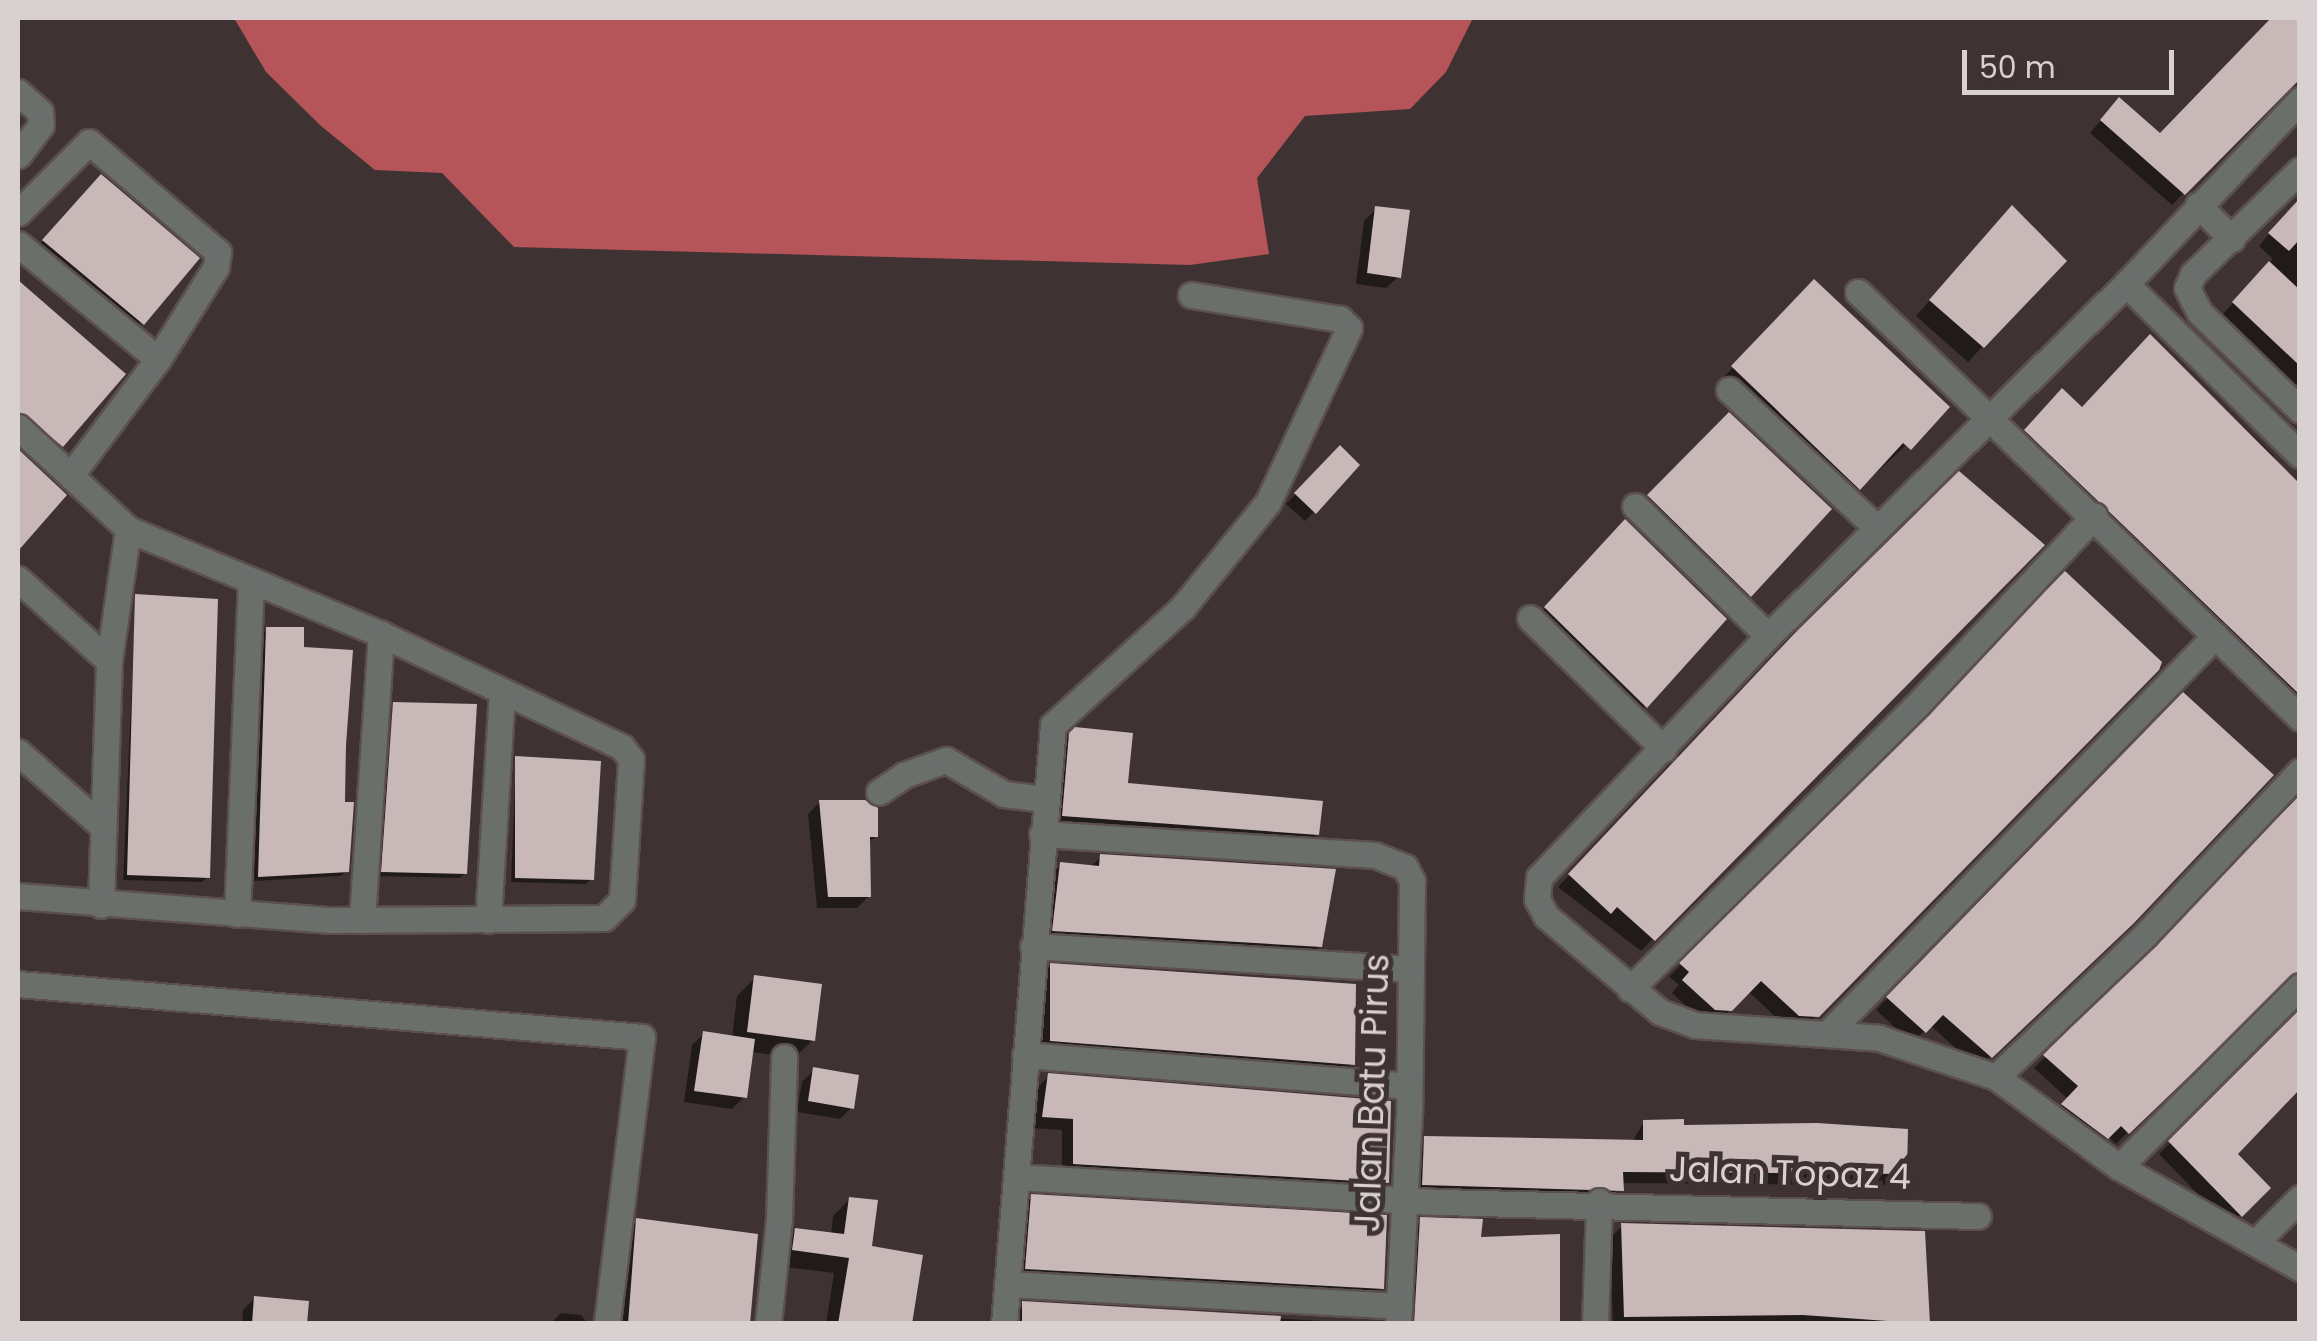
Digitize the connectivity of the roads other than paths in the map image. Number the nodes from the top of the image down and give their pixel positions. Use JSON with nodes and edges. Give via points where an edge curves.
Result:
{"nodes":[{"id":1,"x":18,"y":92,"type":"edge"},
{"id":2,"x":2300,"y":100,"type":"edge"},
{"id":3,"x":18,"y":155,"type":"edge"},
{"id":4,"x":2300,"y":170,"type":"edge"},
{"id":5,"x":2198,"y":205,"type":"junction"},
{"id":6,"x":18,"y":213,"type":"edge"},
{"id":7,"x":2232,"y":239,"type":"junction"},
{"id":8,"x":18,"y":244,"type":"edge"},
{"id":9,"x":2126,"y":284,"type":"junction"},
{"id":10,"x":1858,"y":292,"type":"dead end"},
{"id":11,"x":1191,"y":296,"type":"dead end"},
{"id":12,"x":158,"y":358,"type":"junction"},
{"id":13,"x":2262,"y":374,"type":"junction"},
{"id":14,"x":1729,"y":390,"type":"dead end"},
{"id":15,"x":2240,"y":396,"type":"junction"},
{"id":16,"x":2300,"y":410,"type":"edge"},
{"id":17,"x":1988,"y":420,"type":"junction"},
{"id":18,"x":18,"y":427,"type":"edge"},
{"id":19,"x":2300,"y":455,"type":"edge"},
{"id":20,"x":70,"y":476,"type":"junction"},
{"id":21,"x":1635,"y":506,"type":"dead end"},
{"id":22,"x":2094,"y":516,"type":"junction"},
{"id":23,"x":1875,"y":526,"type":"junction"},
{"id":24,"x":128,"y":529,"type":"junction"},
{"id":25,"x":18,"y":578,"type":"edge"},
{"id":26,"x":250,"y":581,"type":"junction"},
{"id":27,"x":1530,"y":618,"type":"dead end"},
{"id":28,"x":381,"y":634,"type":"junction"},
{"id":29,"x":1768,"y":636,"type":"junction"},
{"id":30,"x":2215,"y":636,"type":"junction"},
{"id":31,"x":109,"y":661,"type":"junction"},
{"id":32,"x":502,"y":692,"type":"junction"},
{"id":33,"x":2300,"y":718,"type":"edge"},
{"id":34,"x":1664,"y":748,"type":"junction"},
{"id":35,"x":18,"y":752,"type":"edge"},
{"id":36,"x":2300,"y":771,"type":"edge"},
{"id":37,"x":879,"y":792,"type":"dead end"},
{"id":38,"x":1030,"y":798,"type":"junction"},
{"id":39,"x":101,"y":825,"type":"junction"},
{"id":40,"x":1042,"y":834,"type":"junction"},
{"id":41,"x":18,"y":896,"type":"edge"},
{"id":42,"x":101,"y":905,"type":"junction"},
{"id":43,"x":237,"y":914,"type":"junction"},
{"id":44,"x":362,"y":920,"type":"junction"},
{"id":45,"x":488,"y":920,"type":"junction"},
{"id":46,"x":1033,"y":946,"type":"junction"},
{"id":47,"x":1410,"y":970,"type":"junction"},
{"id":48,"x":18,"y":984,"type":"edge"},
{"id":49,"x":2300,"y":986,"type":"edge"},
{"id":50,"x":1630,"y":989,"type":"junction"},
{"id":51,"x":1830,"y":1031,"type":"junction"},
{"id":52,"x":1025,"y":1054,"type":"junction"},
{"id":53,"x":784,"y":1058,"type":"dead end"},
{"id":54,"x":1996,"y":1077,"type":"junction"},
{"id":55,"x":1408,"y":1086,"type":"junction"},
{"id":56,"x":2118,"y":1166,"type":"junction"},
{"id":57,"x":1016,"y":1177,"type":"junction"},
{"id":58,"x":1406,"y":1198,"type":"junction"},
{"id":59,"x":2300,"y":1198,"type":"edge"},
{"id":60,"x":1599,"y":1201,"type":"junction"},
{"id":61,"x":1978,"y":1216,"type":"dead end"},
{"id":62,"x":2257,"y":1241,"type":"junction"},
{"id":63,"x":2296,"y":1261,"type":"edge"},
{"id":64,"x":1007,"y":1284,"type":"junction"},
{"id":65,"x":1398,"y":1315,"type":"edge"},
{"id":66,"x":607,"y":1324,"type":"edge"},
{"id":67,"x":768,"y":1324,"type":"edge"},
{"id":68,"x":1004,"y":1324,"type":"edge"},
{"id":69,"x":1595,"y":1324,"type":"edge"}],
"edges":[{"from":1,"to":3,"type":"street","via":[[40,112],[41,126]]},
{"from":2,"to":5,"type":"street"},
{"from":4,"to":7,"type":"street"},
{"from":5,"to":7,"type":"street"},
{"from":5,"to":9,"type":"street"},
{"from":6,"to":12,"type":"street","via":[[89,142],[203,233],[218,252],[216,267]]},
{"from":7,"to":13,"type":"street","via":[[2193,274],[2187,288],[2200,313]]},
{"from":8,"to":12,"type":"street"},
{"from":9,"to":15,"type":"street"},
{"from":9,"to":17,"type":"street"},
{"from":10,"to":17,"type":"street"},
{"from":11,"to":38,"type":"street","via":[[1340,319],[1350,328],[1268,502],[1183,607],[1053,725]]},
{"from":12,"to":20,"type":"street"},
{"from":13,"to":15,"type":"street"},
{"from":13,"to":16,"type":"street"},
{"from":14,"to":23,"type":"street"},
{"from":15,"to":19,"type":"street"},
{"from":17,"to":22,"type":"street"},
{"from":17,"to":23,"type":"street"},
{"from":18,"to":20,"type":"street"},
{"from":20,"to":24,"type":"street"},
{"from":21,"to":29,"type":"street"},
{"from":22,"to":30,"type":"street"},
{"from":22,"to":50,"type":"street","via":[[1918,704]]},
{"from":23,"to":29,"type":"street"},
{"from":24,"to":26,"type":"street"},
{"from":24,"to":31,"type":"street"},
{"from":25,"to":31,"type":"street"},
{"from":26,"to":28,"type":"street"},
{"from":26,"to":43,"type":"street"},
{"from":27,"to":34,"type":"street"},
{"from":28,"to":32,"type":"street"},
{"from":28,"to":44,"type":"street"},
{"from":29,"to":34,"type":"street"},
{"from":30,"to":33,"type":"street"},
{"from":30,"to":51,"type":"street"},
{"from":31,"to":39,"type":"street"},
{"from":32,"to":45,"type":"street"},
{"from":32,"to":45,"type":"street","via":[[610,738],[631,759],[630,776],[617,910],[604,918]]},
{"from":34,"to":50,"type":"street","via":[[1539,877],[1537,899],[1546,916]]},
{"from":35,"to":39,"type":"street"},
{"from":36,"to":54,"type":"street","via":[[2146,934]]},
{"from":37,"to":38,"type":"street","via":[[904,774],[946,760]]},
{"from":38,"to":40,"type":"street"},
{"from":39,"to":42,"type":"street"},
{"from":40,"to":46,"type":"street"},
{"from":40,"to":47,"type":"street","name":"Jalan Batu Pirus","via":[[1375,854],[1405,867],[1412,880]]},
{"from":41,"to":42,"type":"street"},
{"from":42,"to":43,"type":"street"},
{"from":43,"to":44,"type":"street"},
{"from":44,"to":45,"type":"street"},
{"from":46,"to":47,"type":"street"},
{"from":46,"to":52,"type":"street"},
{"from":47,"to":55,"type":"street","name":"Jalan Batu Pirus"},
{"from":48,"to":66,"type":"street","via":[[642,1037]]},
{"from":49,"to":56,"type":"street"},
{"from":50,"to":51,"type":"street","via":[[1660,1012],[1695,1025]]},
{"from":51,"to":54,"type":"street","via":[[1906,1045]]},
{"from":52,"to":55,"type":"street"},
{"from":52,"to":57,"type":"street"},
{"from":53,"to":67,"type":"street","via":[[780,1220]]},
{"from":54,"to":56,"type":"street"},
{"from":55,"to":58,"type":"street","name":"Jalan Batu Pirus"},
{"from":56,"to":62,"type":"street"},
{"from":57,"to":58,"type":"street","name":"Jalan Topaz 4"},
{"from":57,"to":64,"type":"street"},
{"from":58,"to":60,"type":"street","name":"Jalan Topaz 4"},
{"from":58,"to":65,"type":"street","name":"Jalan Batu Pirus"},
{"from":59,"to":62,"type":"street"},
{"from":60,"to":61,"type":"street","name":"Jalan Topaz 4"},
{"from":60,"to":69,"type":"street"},
{"from":62,"to":63,"type":"street"},
{"from":64,"to":65,"type":"street"},
{"from":64,"to":68,"type":"street"}]}
